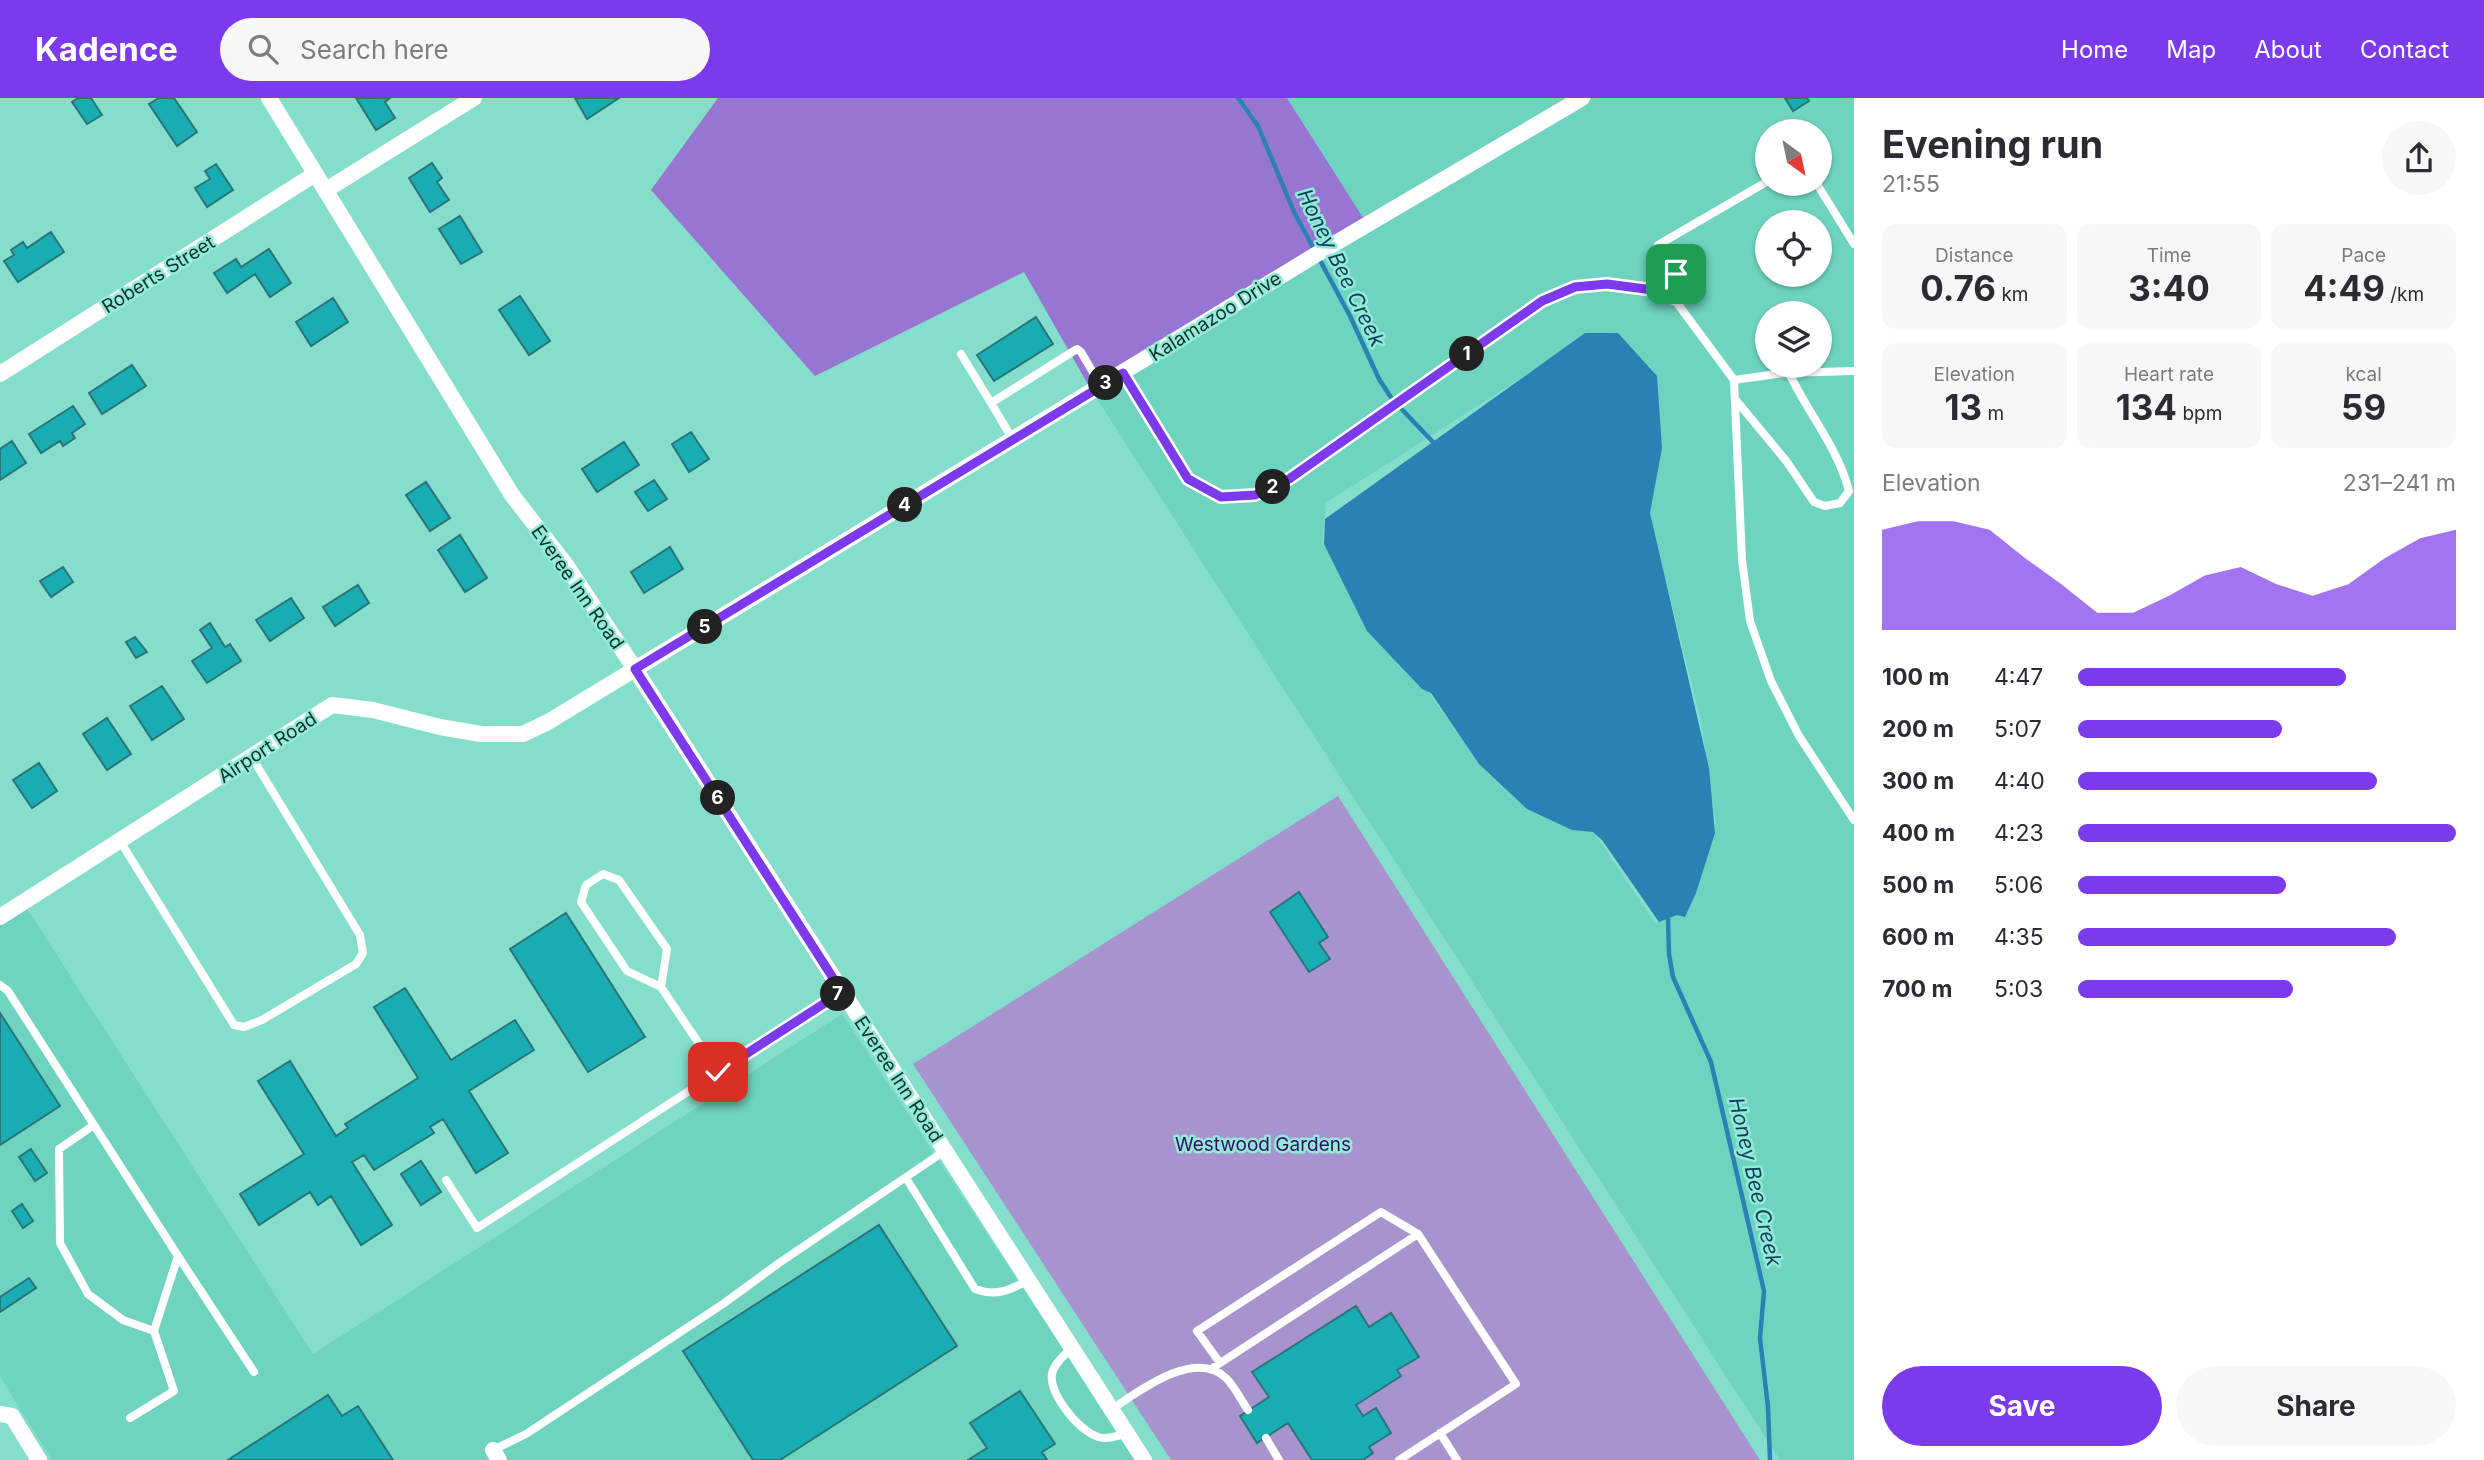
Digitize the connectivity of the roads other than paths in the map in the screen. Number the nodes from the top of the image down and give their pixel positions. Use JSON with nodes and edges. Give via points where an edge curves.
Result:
{"nodes":[{"id":1,"x":269,"y":98,"type":"edge"},
{"id":2,"x":474,"y":98,"type":"edge"},
{"id":3,"x":1582,"y":98,"type":"edge"},
{"id":4,"x":1563,"y":103,"type":"edge"},
{"id":5,"x":315,"y":174,"type":"junction"},
{"id":6,"x":1755,"y":189,"type":"edge"},
{"id":7,"x":326,"y":190,"type":"junction"},
{"id":8,"x":1824,"y":196,"type":"edge"},
{"id":9,"x":1854,"y":244,"type":"edge"},
{"id":10,"x":1653,"y":290,"type":"junction"},
{"id":11,"x":961,"y":354,"type":"dead end"},
{"id":12,"x":1832,"y":372,"type":"edge"},
{"id":13,"x":1854,"y":372,"type":"edge"},
{"id":14,"x":0,"y":373,"type":"edge"},
{"id":15,"x":1123,"y":373,"type":"junction"},
{"id":16,"x":1755,"y":377,"type":"edge"},
{"id":17,"x":1791,"y":378,"type":"edge"},
{"id":18,"x":1734,"y":380,"type":"junction"},
{"id":19,"x":1101,"y":386,"type":"junction"},
{"id":20,"x":1735,"y":398,"type":"junction"},
{"id":21,"x":991,"y":402,"type":"junction"},
{"id":22,"x":1013,"y":440,"type":"junction"},
{"id":23,"x":635,"y":669,"type":"junction"},
{"id":24,"x":251,"y":757,"type":"junction"},
{"id":25,"x":1854,"y":820,"type":"edge"},
{"id":26,"x":120,"y":841,"type":"junction"},
{"id":27,"x":0,"y":917,"type":"edge"},
{"id":28,"x":0,"y":985,"type":"edge"},
{"id":29,"x":661,"y":987,"type":"junction"},
{"id":30,"x":842,"y":992,"type":"junction"},
{"id":31,"x":718,"y":1072,"type":"junction"},
{"id":32,"x":94,"y":1125,"type":"junction"},
{"id":33,"x":946,"y":1150,"type":"junction"},
{"id":34,"x":906,"y":1178,"type":"junction"},
{"id":35,"x":446,"y":1180,"type":"dead end"},
{"id":36,"x":1418,"y":1234,"type":"junction"},
{"id":37,"x":178,"y":1256,"type":"junction"},
{"id":38,"x":1029,"y":1280,"type":"junction"},
{"id":39,"x":154,"y":1331,"type":"junction"},
{"id":40,"x":1072,"y":1348,"type":"junction"},
{"id":41,"x":1220,"y":1363,"type":"junction"},
{"id":42,"x":1210,"y":1370,"type":"junction"},
{"id":43,"x":254,"y":1372,"type":"dead end"},
{"id":44,"x":1112,"y":1409,"type":"junction"},
{"id":45,"x":1248,"y":1410,"type":"dead end"},
{"id":46,"x":0,"y":1414,"type":"edge"},
{"id":47,"x":130,"y":1418,"type":"dead end"},
{"id":48,"x":1127,"y":1433,"type":"junction"},
{"id":49,"x":1440,"y":1433,"type":"junction"},
{"id":50,"x":1266,"y":1438,"type":"dead end"},
{"id":51,"x":496,"y":1455,"type":"edge"},
{"id":52,"x":38,"y":1460,"type":"edge"},
{"id":53,"x":1144,"y":1460,"type":"edge"},
{"id":54,"x":1279,"y":1460,"type":"edge"},
{"id":55,"x":1399,"y":1460,"type":"edge"},
{"id":56,"x":1457,"y":1460,"type":"edge"}],
"edges":[{"from":1,"to":5,"type":"street","name":"Everee Inn Road"},
{"from":2,"to":7,"type":"street"},
{"from":3,"to":4,"type":"street","name":"Kalamazoo Drive"},
{"from":4,"to":15,"type":"street","name":"Kalamazoo Drive"},
{"from":5,"to":7,"type":"street","name":"Everee Inn Road"},
{"from":5,"to":14,"type":"street","name":"Roberts Street"},
{"from":6,"to":10,"type":"lane","via":[[1658,246],[1676,274]]},
{"from":7,"to":23,"type":"street","name":"Everee Inn Road","via":[[512,495],[566,565]]},
{"from":8,"to":9,"type":"lane"},
{"from":10,"to":15,"type":"lane","via":[[1607,284],[1575,287],[1542,301],[1289,479],[1255,495],[1221,497],[1188,479]]},
{"from":10,"to":18,"type":"lane","via":[[1677,303]]},
{"from":11,"to":21,"type":"lane"},
{"from":12,"to":13,"type":"lane"},
{"from":15,"to":19,"type":"street","name":"Kalamazoo Drive"},
{"from":16,"to":18,"type":"lane"},
{"from":17,"to":20,"type":"lane","via":[[1845,475],[1849,491],[1839,503],[1825,506],[1814,502]]},
{"from":18,"to":20,"type":"lane"},
{"from":19,"to":21,"type":"lane","via":[[1077,349]]},
{"from":19,"to":22,"type":"street","name":"Kalamazoo Drive"},
{"from":20,"to":25,"type":"lane","via":[[1742,560],[1750,621],[1771,681],[1799,736]]},
{"from":21,"to":22,"type":"lane"},
{"from":22,"to":23,"type":"street","name":"Kalamazoo Drive"},
{"from":23,"to":24,"type":"street","name":"Airport Road","via":[[523,734],[460,731],[332,705]]},
{"from":23,"to":30,"type":"street","name":"Everee Inn Road"},
{"from":24,"to":26,"type":"street","name":"Airport Road"},
{"from":24,"to":26,"type":"lane","via":[[360,935],[363,953],[356,964],[262,1020],[244,1027],[234,1025]]},
{"from":26,"to":27,"type":"street","name":"Airport Road"},
{"from":28,"to":32,"type":"lane"},
{"from":29,"to":29,"type":"lane","via":[[627,971],[581,902],[586,885],[603,874],[619,880],[667,949]]},
{"from":29,"to":31,"type":"lane"},
{"from":30,"to":31,"type":"lane"},
{"from":30,"to":33,"type":"street","name":"Everee Inn Road"},
{"from":31,"to":35,"type":"lane","via":[[477,1228]]},
{"from":32,"to":37,"type":"lane"},
{"from":32,"to":39,"type":"lane","via":[[59,1149],[60,1243],[88,1294],[123,1320]]},
{"from":33,"to":34,"type":"lane"},
{"from":33,"to":38,"type":"street","name":"Everee Inn Road"},
{"from":34,"to":38,"type":"lane","via":[[975,1289],[989,1294],[1004,1292]]},
{"from":34,"to":51,"type":"lane"},
{"from":36,"to":41,"type":"lane"},
{"from":36,"to":41,"type":"lane","via":[[1381,1212],[1197,1331]]},
{"from":36,"to":49,"type":"lane","via":[[1516,1384]]},
{"from":37,"to":39,"type":"lane"},
{"from":37,"to":43,"type":"lane"},
{"from":38,"to":40,"type":"street","name":"Everee Inn Road"},
{"from":39,"to":47,"type":"lane","via":[[174,1391]]},
{"from":40,"to":44,"type":"street","name":"Everee Inn Road"},
{"from":40,"to":48,"type":"lane","via":[[1051,1377],[1076,1423],[1104,1439]]},
{"from":41,"to":42,"type":"lane"},
{"from":42,"to":44,"type":"lane","via":[[1183,1370],[1151,1382]]},
{"from":42,"to":45,"type":"lane","via":[[1225,1377]]},
{"from":44,"to":48,"type":"street","name":"Everee Inn Road"},
{"from":46,"to":52,"type":"street","via":[[12,1416]]},
{"from":48,"to":53,"type":"street","name":"Everee Inn Road"},
{"from":49,"to":55,"type":"lane"},
{"from":49,"to":56,"type":"lane"},
{"from":50,"to":54,"type":"lane"}]}
